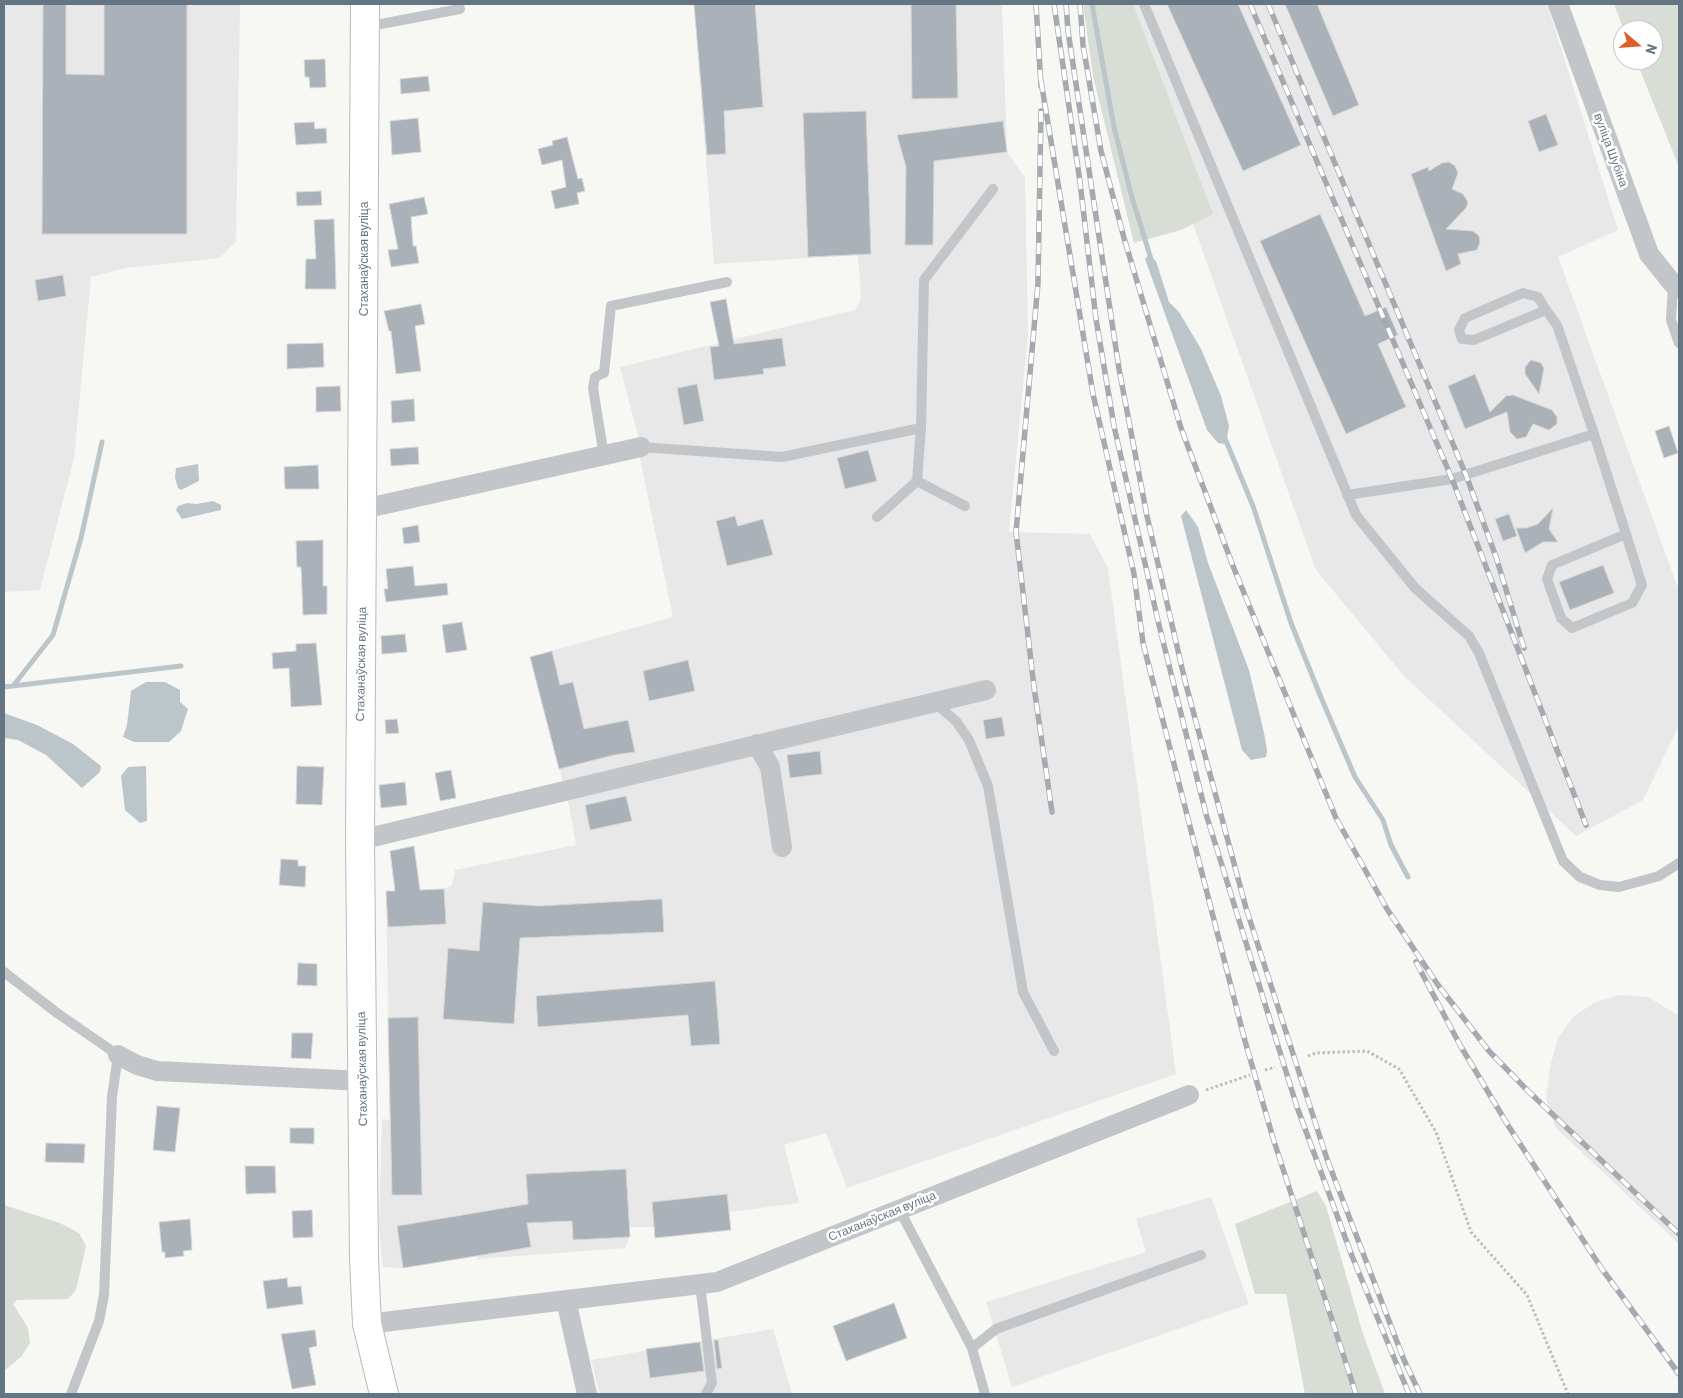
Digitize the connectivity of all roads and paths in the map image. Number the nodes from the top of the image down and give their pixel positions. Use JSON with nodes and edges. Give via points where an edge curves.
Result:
{"nodes":[{"id":1,"x":1144,"y":4,"type":"edge"},
{"id":2,"x":1558,"y":4,"type":"edge"},
{"id":3,"x":460,"y":9,"type":"dead end"},
{"id":4,"x":365,"y":15,"type":"edge"},
{"id":5,"x":993,"y":189,"type":"dead end"},
{"id":6,"x":727,"y":282,"type":"dead end"},
{"id":7,"x":1677,"y":283,"type":"edge"},
{"id":8,"x":1546,"y":310,"type":"junction"},
{"id":9,"x":1679,"y":343,"type":"edge"},
{"id":10,"x":921,"y":428,"type":"junction"},
{"id":11,"x":1594,"y":434,"type":"junction"},
{"id":12,"x":641,"y":447,"type":"joint"},
{"id":13,"x":604,"y":456,"type":"junction"},
{"id":14,"x":917,"y":481,"type":"junction"},
{"id":15,"x":1347,"y":495,"type":"junction"},
{"id":16,"x":965,"y":506,"type":"dead end"},
{"id":17,"x":363,"y":509,"type":"junction"},
{"id":18,"x":877,"y":517,"type":"dead end"},
{"id":19,"x":1626,"y":534,"type":"junction"},
{"id":20,"x":986,"y":690,"type":"dead end"},
{"id":21,"x":935,"y":703,"type":"junction"},
{"id":22,"x":757,"y":744,"type":"junction"},
{"id":23,"x":360,"y":840,"type":"junction"},
{"id":24,"x":782,"y":847,"type":"dead end"},
{"id":25,"x":1679,"y":863,"type":"edge"},
{"id":26,"x":4,"y":972,"type":"edge"},
{"id":27,"x":1054,"y":1051,"type":"dead end"},
{"id":28,"x":118,"y":1054,"type":"junction"},
{"id":29,"x":1308,"y":1056,"type":"dead end"},
{"id":30,"x":1275,"y":1067,"type":"dead end"},
{"id":31,"x":1265,"y":1070,"type":"dead end"},
{"id":32,"x":1250,"y":1075,"type":"dead end"},
{"id":33,"x":362,"y":1081,"type":"junction"},
{"id":34,"x":1189,"y":1095,"type":"joint"},
{"id":35,"x":900,"y":1210,"type":"junction"},
{"id":36,"x":1201,"y":1255,"type":"dead end"},
{"id":37,"x":700,"y":1284,"type":"junction"},
{"id":38,"x":566,"y":1300,"type":"junction"},
{"id":39,"x":367,"y":1324,"type":"junction"},
{"id":40,"x":972,"y":1348,"type":"junction"},
{"id":41,"x":71,"y":1394,"type":"edge"},
{"id":42,"x":384,"y":1394,"type":"edge"},
{"id":43,"x":586,"y":1394,"type":"edge"},
{"id":44,"x":706,"y":1394,"type":"edge"},
{"id":45,"x":985,"y":1394,"type":"edge"},
{"id":46,"x":1568,"y":1394,"type":"edge"}],
"edges":[{"from":1,"to":15,"type":"lane"},
{"from":2,"to":7,"type":"street","name":"вуліца Шубіна","via":[[1649,254]]},
{"from":3,"to":4,"type":"lane"},
{"from":4,"to":17,"type":"street","name":"Стаханаўская вуліца"},
{"from":5,"to":10,"type":"lane","via":[[924,280]]},
{"from":6,"to":13,"type":"lane","via":[[611,306],[604,373],[596,377],[593,388]]},
{"from":7,"to":9,"type":"lane","via":[[1671,320]]},
{"from":8,"to":8,"type":"lane","via":[[1474,340],[1462,339],[1459,330],[1465,318],[1523,294],[1538,297]]},
{"from":8,"to":11,"type":"lane","via":[[1557,325]]},
{"from":10,"to":12,"type":"lane","via":[[782,457]]},
{"from":10,"to":14,"type":"lane"},
{"from":11,"to":15,"type":"lane","via":[[1452,480]]},
{"from":11,"to":19,"type":"lane"},
{"from":12,"to":13,"type":"street"},
{"from":13,"to":17,"type":"street"},
{"from":14,"to":16,"type":"lane"},
{"from":14,"to":18,"type":"lane"},
{"from":15,"to":25,"type":"lane","via":[[1356,515],[1415,588],[1468,636],[1479,653],[1563,862],[1580,877],[1600,885],[1619,887],[1659,876]]},
{"from":17,"to":23,"type":"street","name":"Стаханаўская вуліца"},
{"from":19,"to":19,"type":"lane","via":[[1642,585],[1632,603],[1572,628],[1561,618],[1547,579],[1552,565]]},
{"from":20,"to":21,"type":"street"},
{"from":21,"to":22,"type":"street"},
{"from":21,"to":27,"type":"lane","via":[[956,721],[969,740],[988,786],[1023,992]]},
{"from":22,"to":23,"type":"street"},
{"from":22,"to":24,"type":"street","via":[[770,767]]},
{"from":23,"to":33,"type":"street","name":"Стаханаўская вуліца"},
{"from":26,"to":28,"type":"lane","via":[[56,1013]]},
{"from":28,"to":33,"type":"street","via":[[157,1071]]},
{"from":28,"to":41,"type":"lane","via":[[112,1097],[104,1294],[99,1321]]},
{"from":29,"to":46,"type":"path","via":[[1367,1050],[1399,1068],[1436,1132],[1471,1232],[1527,1295]]},
{"from":30,"to":31,"type":"path"},
{"from":32,"to":34,"type":"path"},
{"from":33,"to":39,"type":"street","name":"Стаханаўская вуліца"},
{"from":34,"to":35,"type":"street","name":"Стаханаўская вуліца"},
{"from":35,"to":37,"type":"street","name":"Стаханаўская вуліца","via":[[717,1282]]},
{"from":35,"to":40,"type":"lane"},
{"from":36,"to":40,"type":"lane","via":[[996,1329]]},
{"from":37,"to":38,"type":"street","name":"Стаханаўская вуліца"},
{"from":37,"to":44,"type":"lane","via":[[712,1383]]},
{"from":38,"to":39,"type":"street","name":"Стаханаўская вуліца"},
{"from":38,"to":43,"type":"street"},
{"from":39,"to":42,"type":"street","name":"Стаханаўская вуліца"},
{"from":40,"to":45,"type":"lane"}]}
